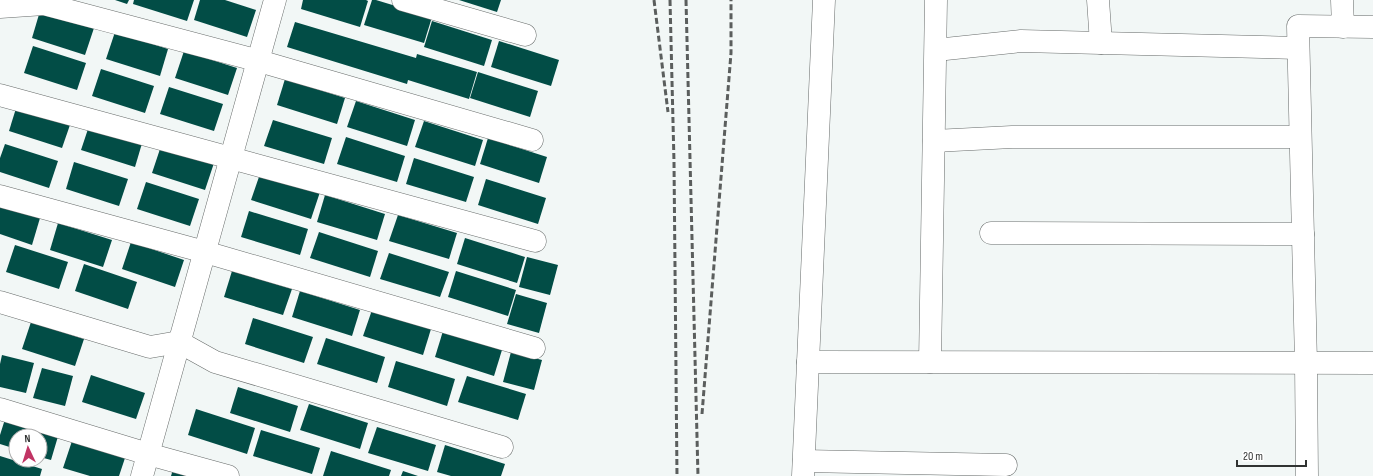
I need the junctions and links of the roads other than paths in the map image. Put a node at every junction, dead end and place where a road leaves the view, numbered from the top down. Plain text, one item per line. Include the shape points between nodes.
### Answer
1 (275, 0) edge
2 (403, 0) edge
3 (824, 0) edge
4 (936, 0) edge
5 (1098, 0) edge
6 (1342, 0) edge
7 (0, 7) edge
8 (1343, 27) junction
9 (1373, 27) edge
10 (525, 35) dead end
11 (1101, 43) junction
12 (1298, 48) junction
13 (936, 50) junction
14 (259, 60) junction
15 (0, 95) edge
16 (1300, 137) junction
17 (532, 140) dead end
18 (934, 141) junction
19 (231, 159) junction
20 (0, 196) edge
21 (991, 233) dead end
22 (1303, 234) junction
23 (535, 241) dead end
24 (205, 252) junction
25 (0, 302) edge
26 (179, 342) junction
27 (534, 348) dead end
28 (808, 362) junction
29 (930, 362) junction
30 (1306, 363) junction
31 (1373, 363) edge
32 (0, 409) edge
33 (502, 447) dead end
34 (148, 454) junction
35 (1006, 465) dead end
36 (804, 469) edge
37 (142, 476) edge
38 (228, 476) edge
39 (1308, 476) edge

1 - 14 street
2 - 10 street
3 - 28 street
4 - 13 street
5 - 11 street
6 - 8 street
7 - 14 street via 44,4
8 - 9 street
8 - 12 street via 1298,26
11 - 12 street
11 - 13 street via 1020,41
12 - 16 street
13 - 18 street
14 - 17 street
14 - 19 street
15 - 19 street
16 - 18 street via 1012,137
16 - 22 street
18 - 29 street
19 - 23 street
19 - 24 street
20 - 24 street
21 - 22 street
22 - 30 street
24 - 26 street
24 - 27 street
25 - 26 street via 150,347
26 - 33 street via 216,362
26 - 34 street
28 - 29 street
28 - 36 street
29 - 30 street
30 - 31 street
30 - 39 street
32 - 34 street
34 - 37 street
34 - 38 street
35 - 36 street

